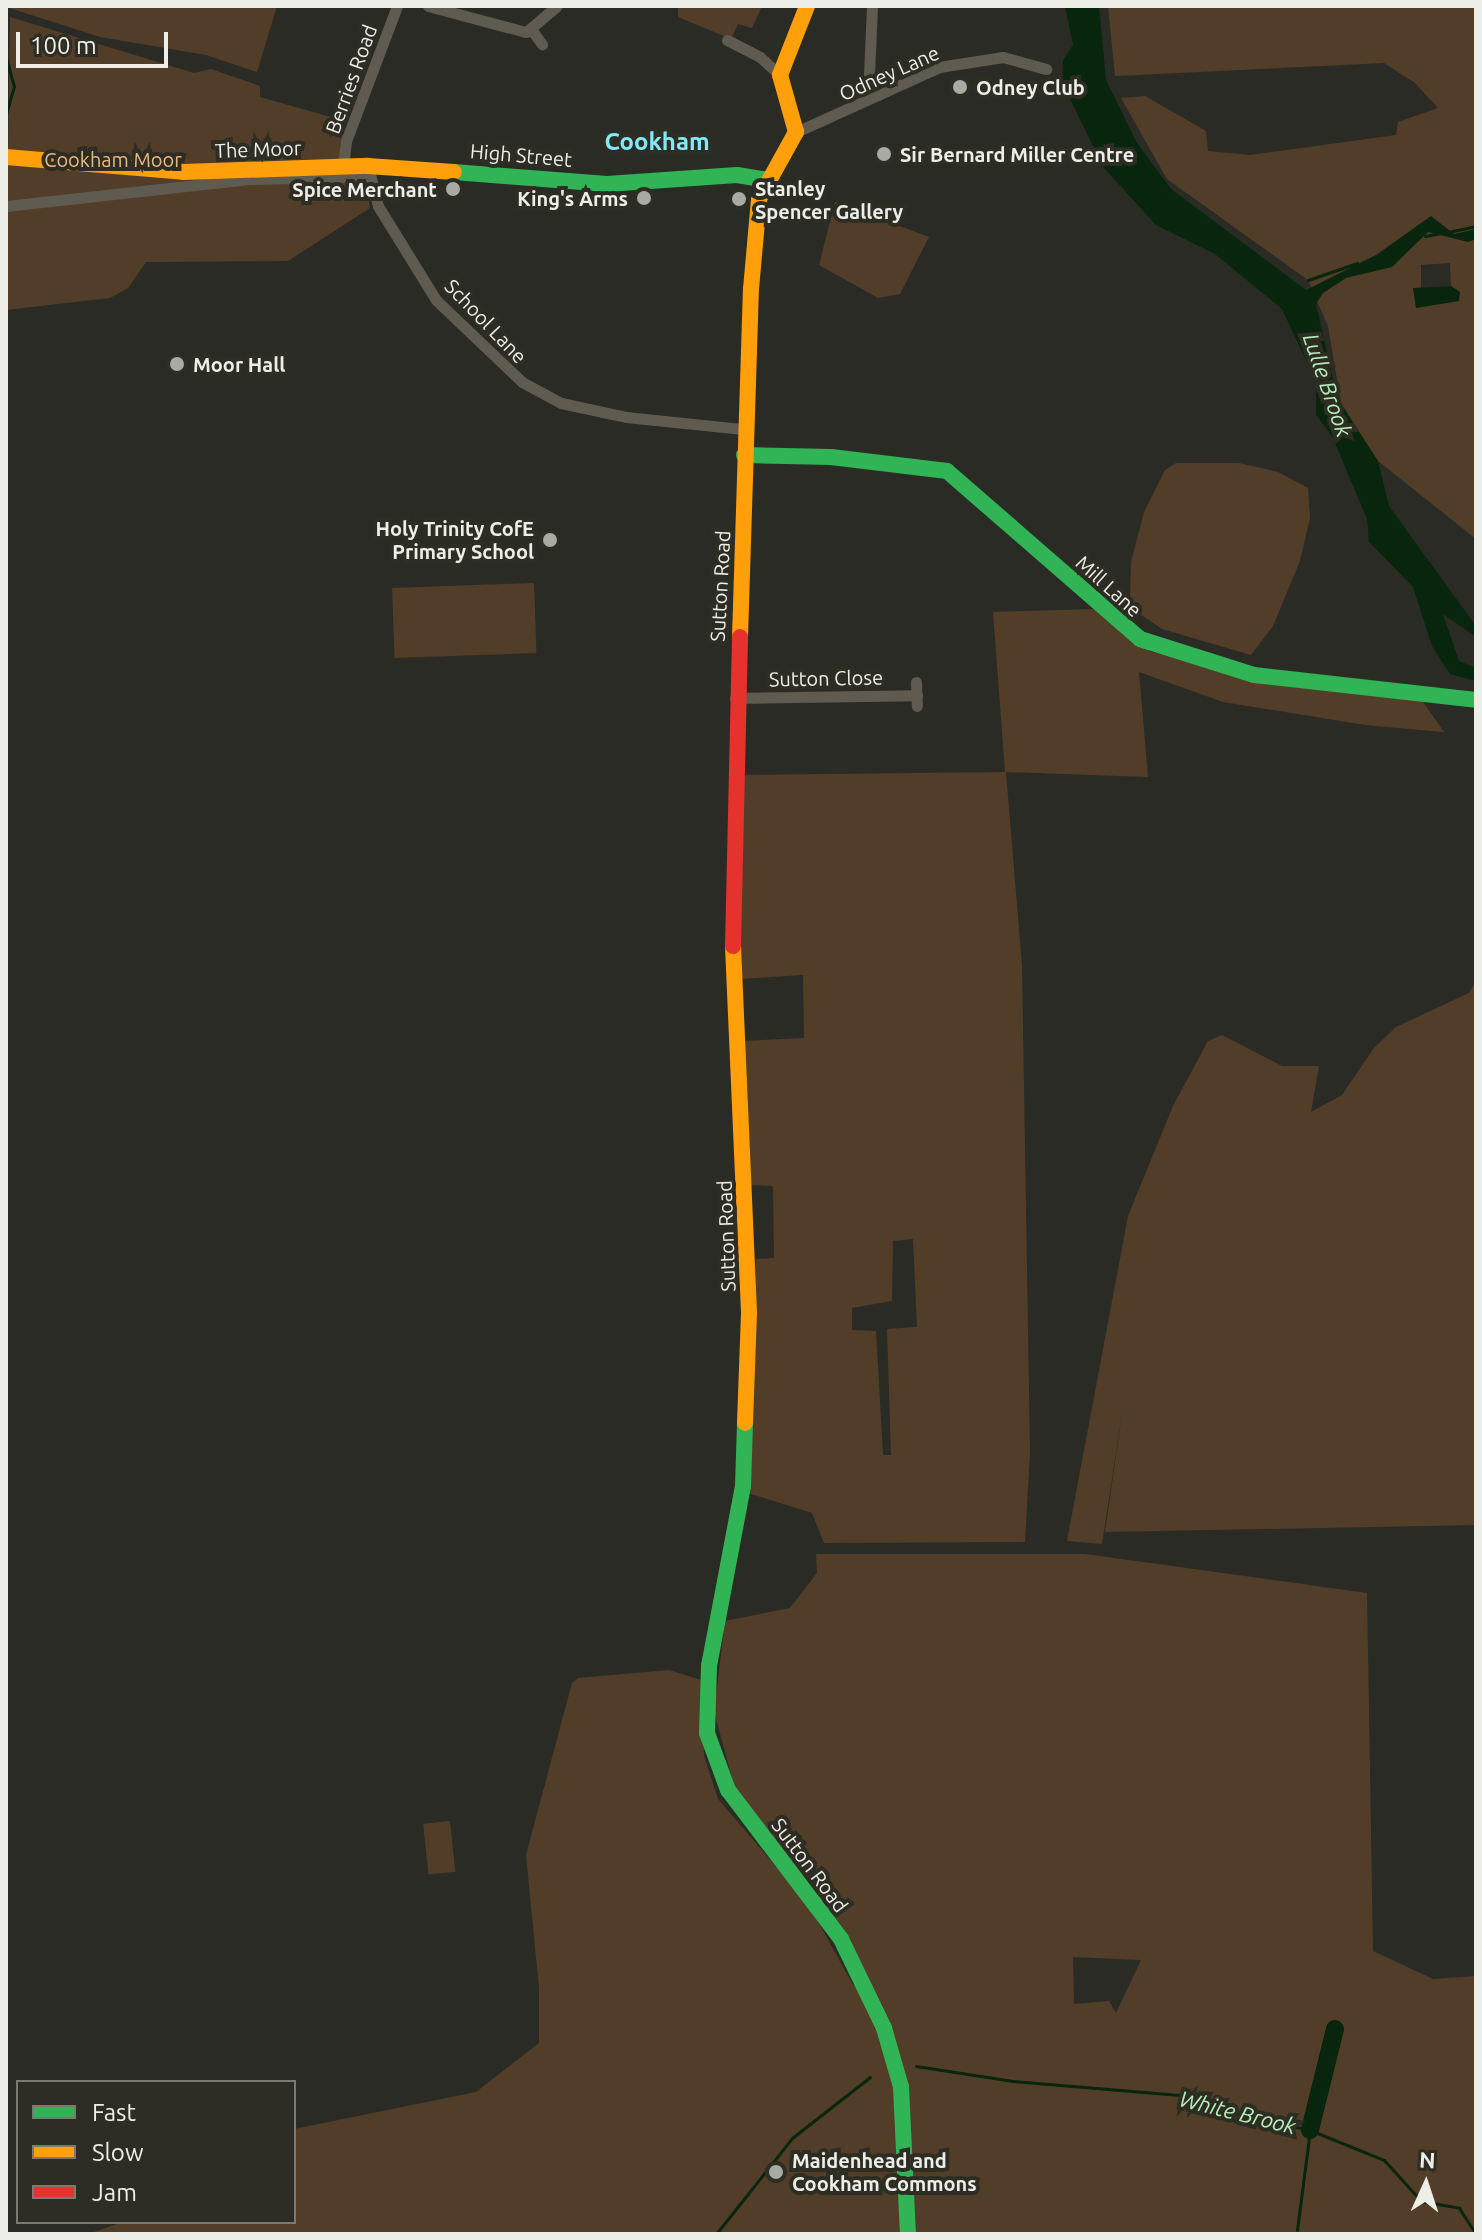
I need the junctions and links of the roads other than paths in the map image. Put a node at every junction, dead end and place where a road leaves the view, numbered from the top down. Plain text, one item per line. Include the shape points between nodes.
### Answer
1 (397, 6) edge
2 (428, 6) edge
3 (557, 6) edge
4 (807, 6) edge
5 (872, 6) edge
6 (531, 29) junction
7 (727, 40) dead end
8 (542, 44) dead end
9 (1046, 69) dead end
10 (780, 75) junction
11 (878, 95) junction
12 (796, 132) junction
13 (6, 157) edge
14 (343, 166) junction
15 (367, 171) junction
16 (767, 180) junction
17 (10, 205) edge
18 (743, 429) junction
19 (744, 455) junction
20 (916, 682) dead end
21 (735, 698) junction
22 (1476, 700) edge
23 (908, 2234) edge

1 - 14 street, Berries Road via 346,141
2 - 6 street via 505,30
3 - 6 street
4 - 10 main road
5 - 11 street via 869,76
6 - 8 street
7 - 10 street
9 - 11 street, Odney Lane via 1003,57 972,59 939,67
10 - 12 main road
11 - 12 street, Odney Lane
12 - 16 main road, Sutton Road
13 - 14 main road, The Moor via 183,172
14 - 15 main road, The Moor
15 - 16 main road, High Street via 607,184 737,175
15 - 17 street
15 - 18 street, School Lane via 378,206 436,300 522,382 561,403 587,409
16 - 18 main road, Sutton Road via 759,199
18 - 19 main road, Sutton Road
19 - 21 main road, Sutton Road
19 - 22 main road, Mill Lane via 831,457 947,471 1140,639 1254,675
20 - 21 street, Sutton Close via 917,700
21 - 23 main road, Sutton Road via 733,995 749,1313 743,1486 709,1666 707,1733 728,1790 841,1939 884,2028 901,2087

